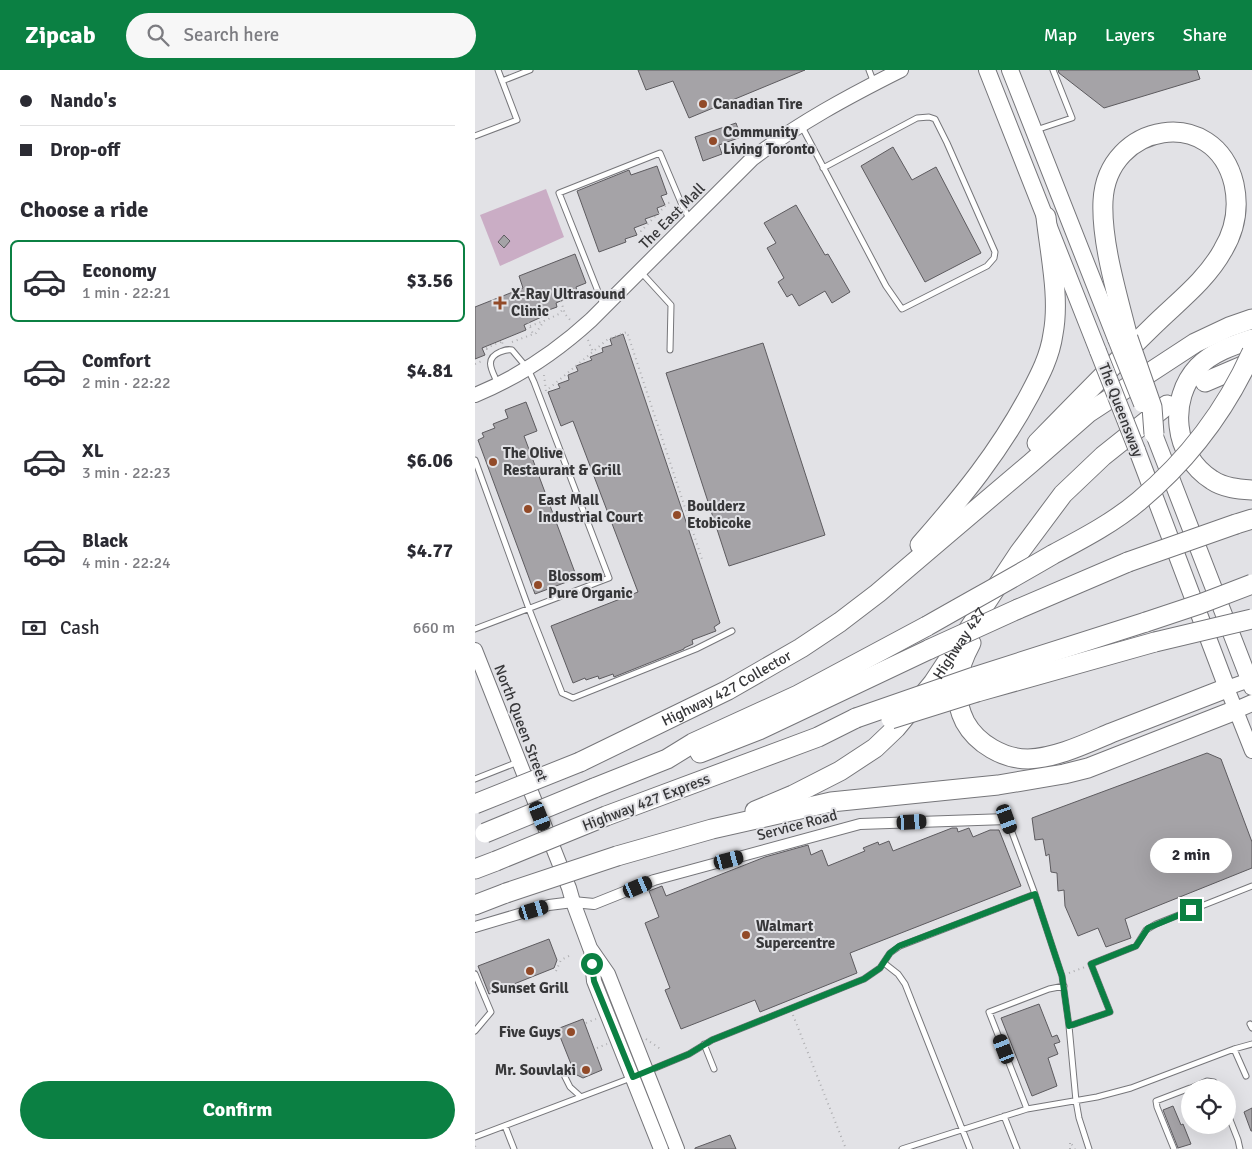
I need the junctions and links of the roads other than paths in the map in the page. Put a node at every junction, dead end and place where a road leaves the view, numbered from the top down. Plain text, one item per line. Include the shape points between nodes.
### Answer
1 (498, 70) edge
2 (530, 70) edge
3 (869, 70) edge
4 (901, 70) edge
5 (987, 70) edge
6 (1010, 70) edge
7 (1053, 70) edge
8 (502, 81) junction
9 (874, 83) junction
10 (801, 125) junction
11 (1033, 131) junction
12 (475, 136) edge
13 (823, 168) junction
14 (1045, 217) junction
15 (691, 220) junction
16 (640, 271) junction
17 (604, 307) junction
18 (1252, 319) edge
19 (1122, 338) junction
20 (1252, 339) edge
21 (670, 350) dead end
22 (1252, 352) edge
23 (1252, 362) edge
24 (528, 369) junction
25 (1205, 382) dead end
26 (499, 385) junction
27 (475, 395) edge
28 (1167, 405) dead end
29 (1154, 434) joint
30 (475, 460) edge
31 (1252, 490) edge
32 (1244, 522) edge
33 (952, 530) junction
34 (1019, 553) junction
35 (1252, 584) edge
36 (878, 593) junction
37 (529, 609) junction
38 (1252, 619) edge
39 (475, 628) edge
40 (732, 631) dead end
41 (475, 650) edge
42 (1251, 682) edge
43 (976, 684) junction
44 (1227, 688) junction
45 (1244, 706) edge
46 (1252, 751) edge
47 (667, 759) junction
48 (519, 762) junction
49 (475, 780) edge
50 (475, 804) edge
51 (1007, 819) joint
52 (712, 829) junction
53 (480, 835) edge
54 (475, 869) edge
55 (1252, 886) edge
56 (1035, 894) junction
57 (573, 902) junction
58 (475, 905) edge
59 (475, 927) edge
60 (590, 948) junction
61 (884, 963) junction
62 (475, 974) edge
63 (1064, 986) junction
64 (1069, 1026) junction
65 (475, 1030) edge
66 (704, 1044) junction
67 (1252, 1044) edge
68 (1234, 1048) junction
69 (714, 1069) dead end
70 (647, 1072) junction
71 (1246, 1076) dead end
72 (565, 1077) dead end
73 (633, 1077) junction
74 (1181, 1092) edge
75 (581, 1096) junction
76 (1076, 1101) junction
77 (1027, 1110) junction
78 (1004, 1116) junction
79 (505, 1126) junction
80 (962, 1129) junction
81 (1236, 1134) edge
82 (475, 1137) edge
83 (1238, 1140) junction
84 (514, 1149) edge
85 (661, 1149) edge
86 (677, 1149) edge
87 (902, 1149) edge
88 (970, 1149) edge
89 (1017, 1149) edge
90 (1089, 1149) edge
91 (1173, 1149) edge
92 (1240, 1149) edge
93 (1245, 1149) edge

1 - 8 lane
2 - 8 lane
3 - 9 lane
4 - 9 main road, The East Mall
5 - 14 main road, The Queensway
6 - 11 main road, The Queensway
7 - 11 lane via 1071,118
8 - 12 lane via 517,120
9 - 10 main road, The East Mall
10 - 13 lane
10 - 15 main road, The East Mall via 752,159
11 - 19 main road, The Queensway
13 - 13 lane via 917,118 935,119 995,258 987,266 902,309 886,286
14 - 36 highway via 1055,321 1042,370 984,470
14 - 44 main road, The Queensway, bridge
15 - 16 main road, The East Mall
15 - 17 lane via 660,153 559,193
16 - 17 main road, The East Mall
16 - 21 lane via 671,305
17 - 24 main road, The East Mall via 584,336
18 - 33 highway via 1195,343 1087,413
19 - 29 highway, bridge via 1152,407
19 - 33 highway via 1104,224 1103,200 1109,174 1125,150 1140,139 1174,132 1198,138 1223,157 1232,176 1236,213 1223,250 1193,288
20 - 31 highway via 1218,352 1200,366 1185,388 1178,412 1183,444 1198,469 1219,484
22 - 47 highway, bridge via 1229,398 1190,452 1121,515 927,626 798,695 693,743
23 - 25 highway
24 - 26 main road, The East Mall
24 - 26 lane via 512,350 494,354 490,364
24 - 37 lane via 609,578
26 - 27 main road, The East Mall
28 - 34 highway, Highway 427 via 1063,494
29 - 42 main road, The Queensway
30 - 37 lane
32 - 47 highway, bridge via 1128,562 1018,609 759,730 697,754
33 - 36 highway, Highway 427 Collector
34 - 44 highway via 961,661 958,675 961,712 975,735 992,749 1030,759 1052,755
34 - 52 highway, Highway 427 via 933,683 875,748 841,771 793,795
35 - 43 highway, bridge
36 - 50 highway, Highway 427 Collector, bridge via 825,632 728,690 580,762
37 - 39 lane
37 - 40 lane via 562,693 573,698 697,649
38 - 43 highway, bridge
41 - 48 main road, North Queen Street
42 - 44 main road
43 - 54 highway, Highway 427 Express, bridge via 818,737
44 - 45 main road, The Queensway
45 - 46 main road, The Queensway
45 - 52 highway via 1088,768 1064,774 989,786 831,802
47 - 53 highway, Highway 427 Express, bridge
48 - 49 lane
48 - 57 main road, North Queen Street
51 - 56 lane
51 - 57 street, Service Road via 860,824 654,880 594,904
52 - 58 highway, bridge via 617,856
55 - 64 lane via 1156,924 1146,930 1136,946 1091,964 1110,1012
56 - 61 lane via 899,946
56 - 63 lane
57 - 59 street, Service Road via 549,905
57 - 60 main road, North Queen Street
60 - 70 main road, North Queen Street via 608,974
60 - 73 main road, North Queen Street via 594,981
61 - 66 lane via 864,979
61 - 80 lane via 905,984
62 - 65 lane via 491,1012
63 - 64 lane
63 - 77 lane via 989,1012
64 - 76 lane
66 - 69 lane
66 - 70 lane
67 - 68 lane
68 - 71 lane
68 - 76 lane via 1131,1088
70 - 73 lane
70 - 86 main road, North Queen Street
72 - 75 lane via 570,1087
73 - 75 lane
73 - 85 main road, North Queen Street
74 - 91 lane via 1156,1101
75 - 79 lane
76 - 77 lane
76 - 90 lane
77 - 78 lane
78 - 80 lane
78 - 89 lane
79 - 82 lane
79 - 84 lane
80 - 87 lane
80 - 88 lane
81 - 83 lane
83 - 92 lane
83 - 93 lane

